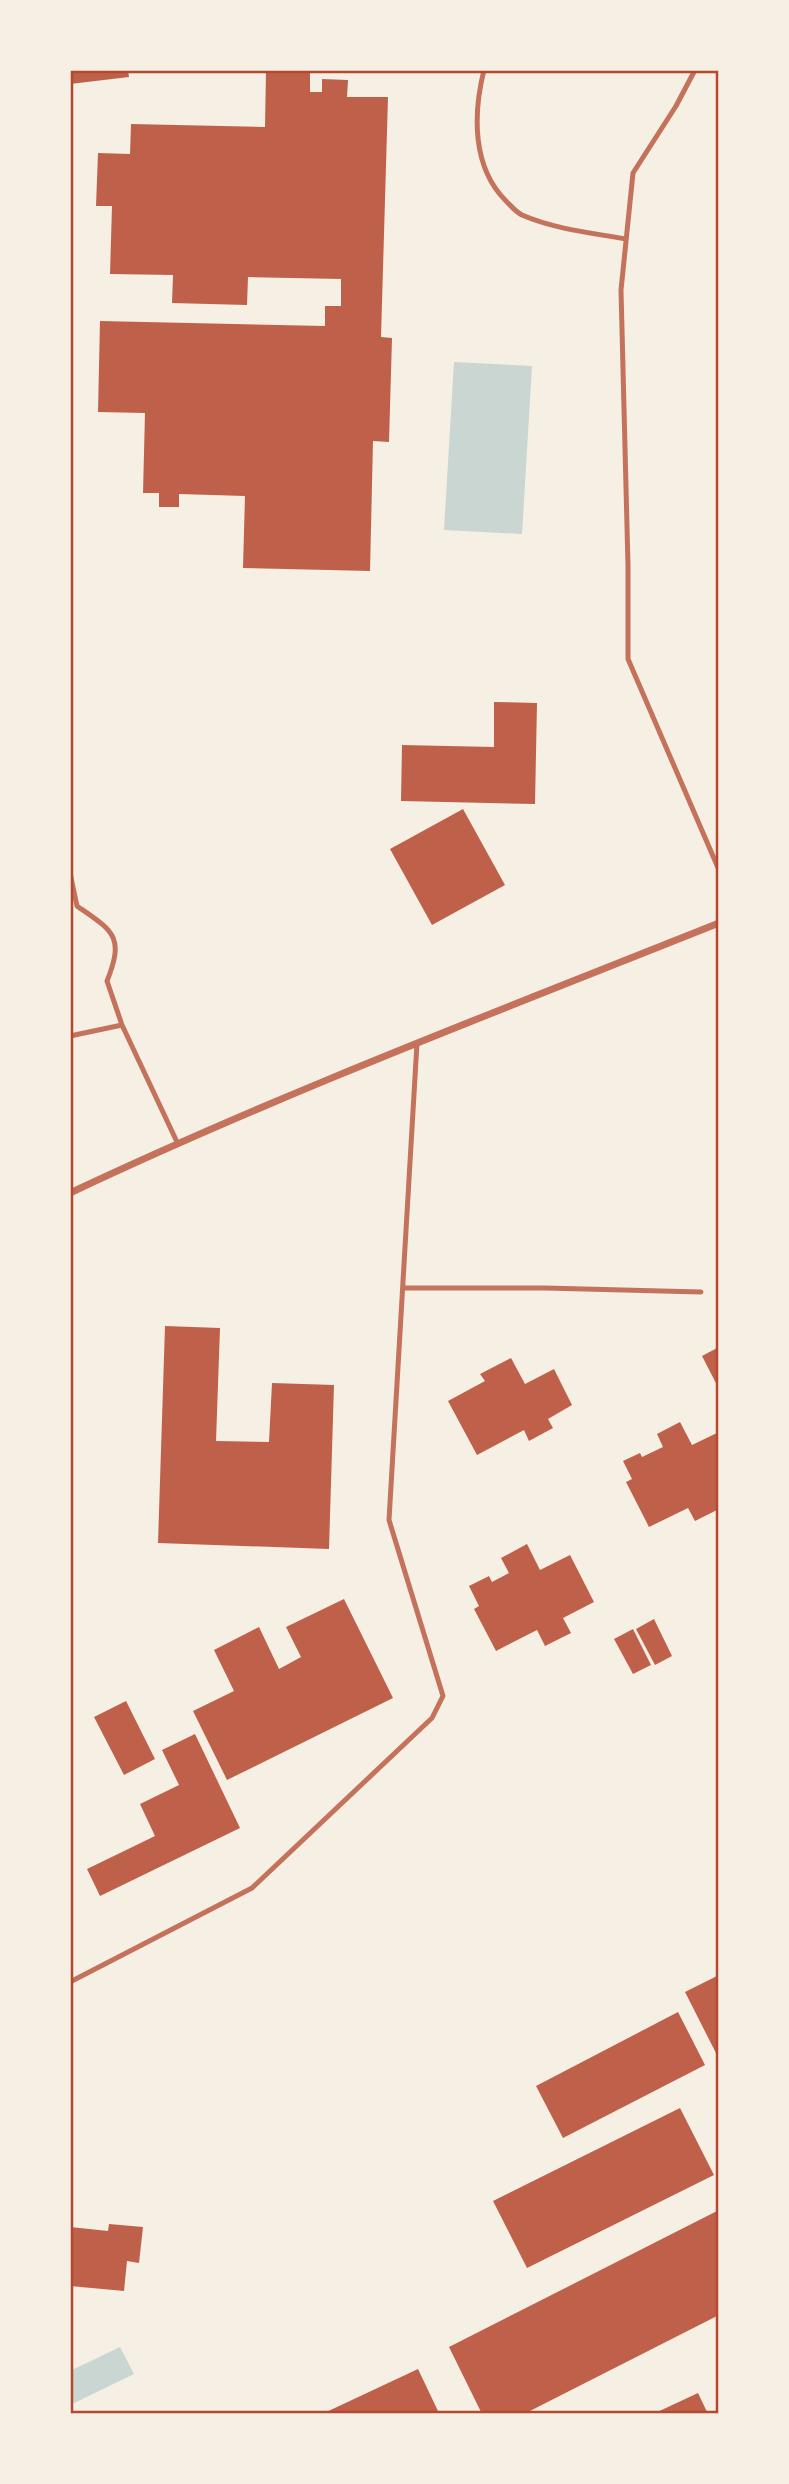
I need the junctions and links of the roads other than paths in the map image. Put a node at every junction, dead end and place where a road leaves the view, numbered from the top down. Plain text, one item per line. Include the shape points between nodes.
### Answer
1 (484, 70) edge
2 (695, 70) edge
3 (626, 239) junction
4 (719, 870) edge
5 (70, 873) edge
6 (719, 923) edge
7 (122, 1025) junction
8 (70, 1036) edge
9 (416, 1043) junction
10 (177, 1142) junction
11 (70, 1193) edge
12 (404, 1288) junction
13 (701, 1292) dead end
14 (70, 1982) edge

1 - 3 lane via 478,145 495,190 519,214
2 - 3 lane via 633,173
3 - 4 lane via 621,290 628,659
5 - 7 lane via 77,906 108,928 115,942 116,958 107,981
6 - 9 street
7 - 8 lane
7 - 10 lane
9 - 10 street
9 - 12 lane
10 - 11 street
12 - 13 lane
12 - 14 lane via 389,1520 443,1696 432,1718 252,1888

